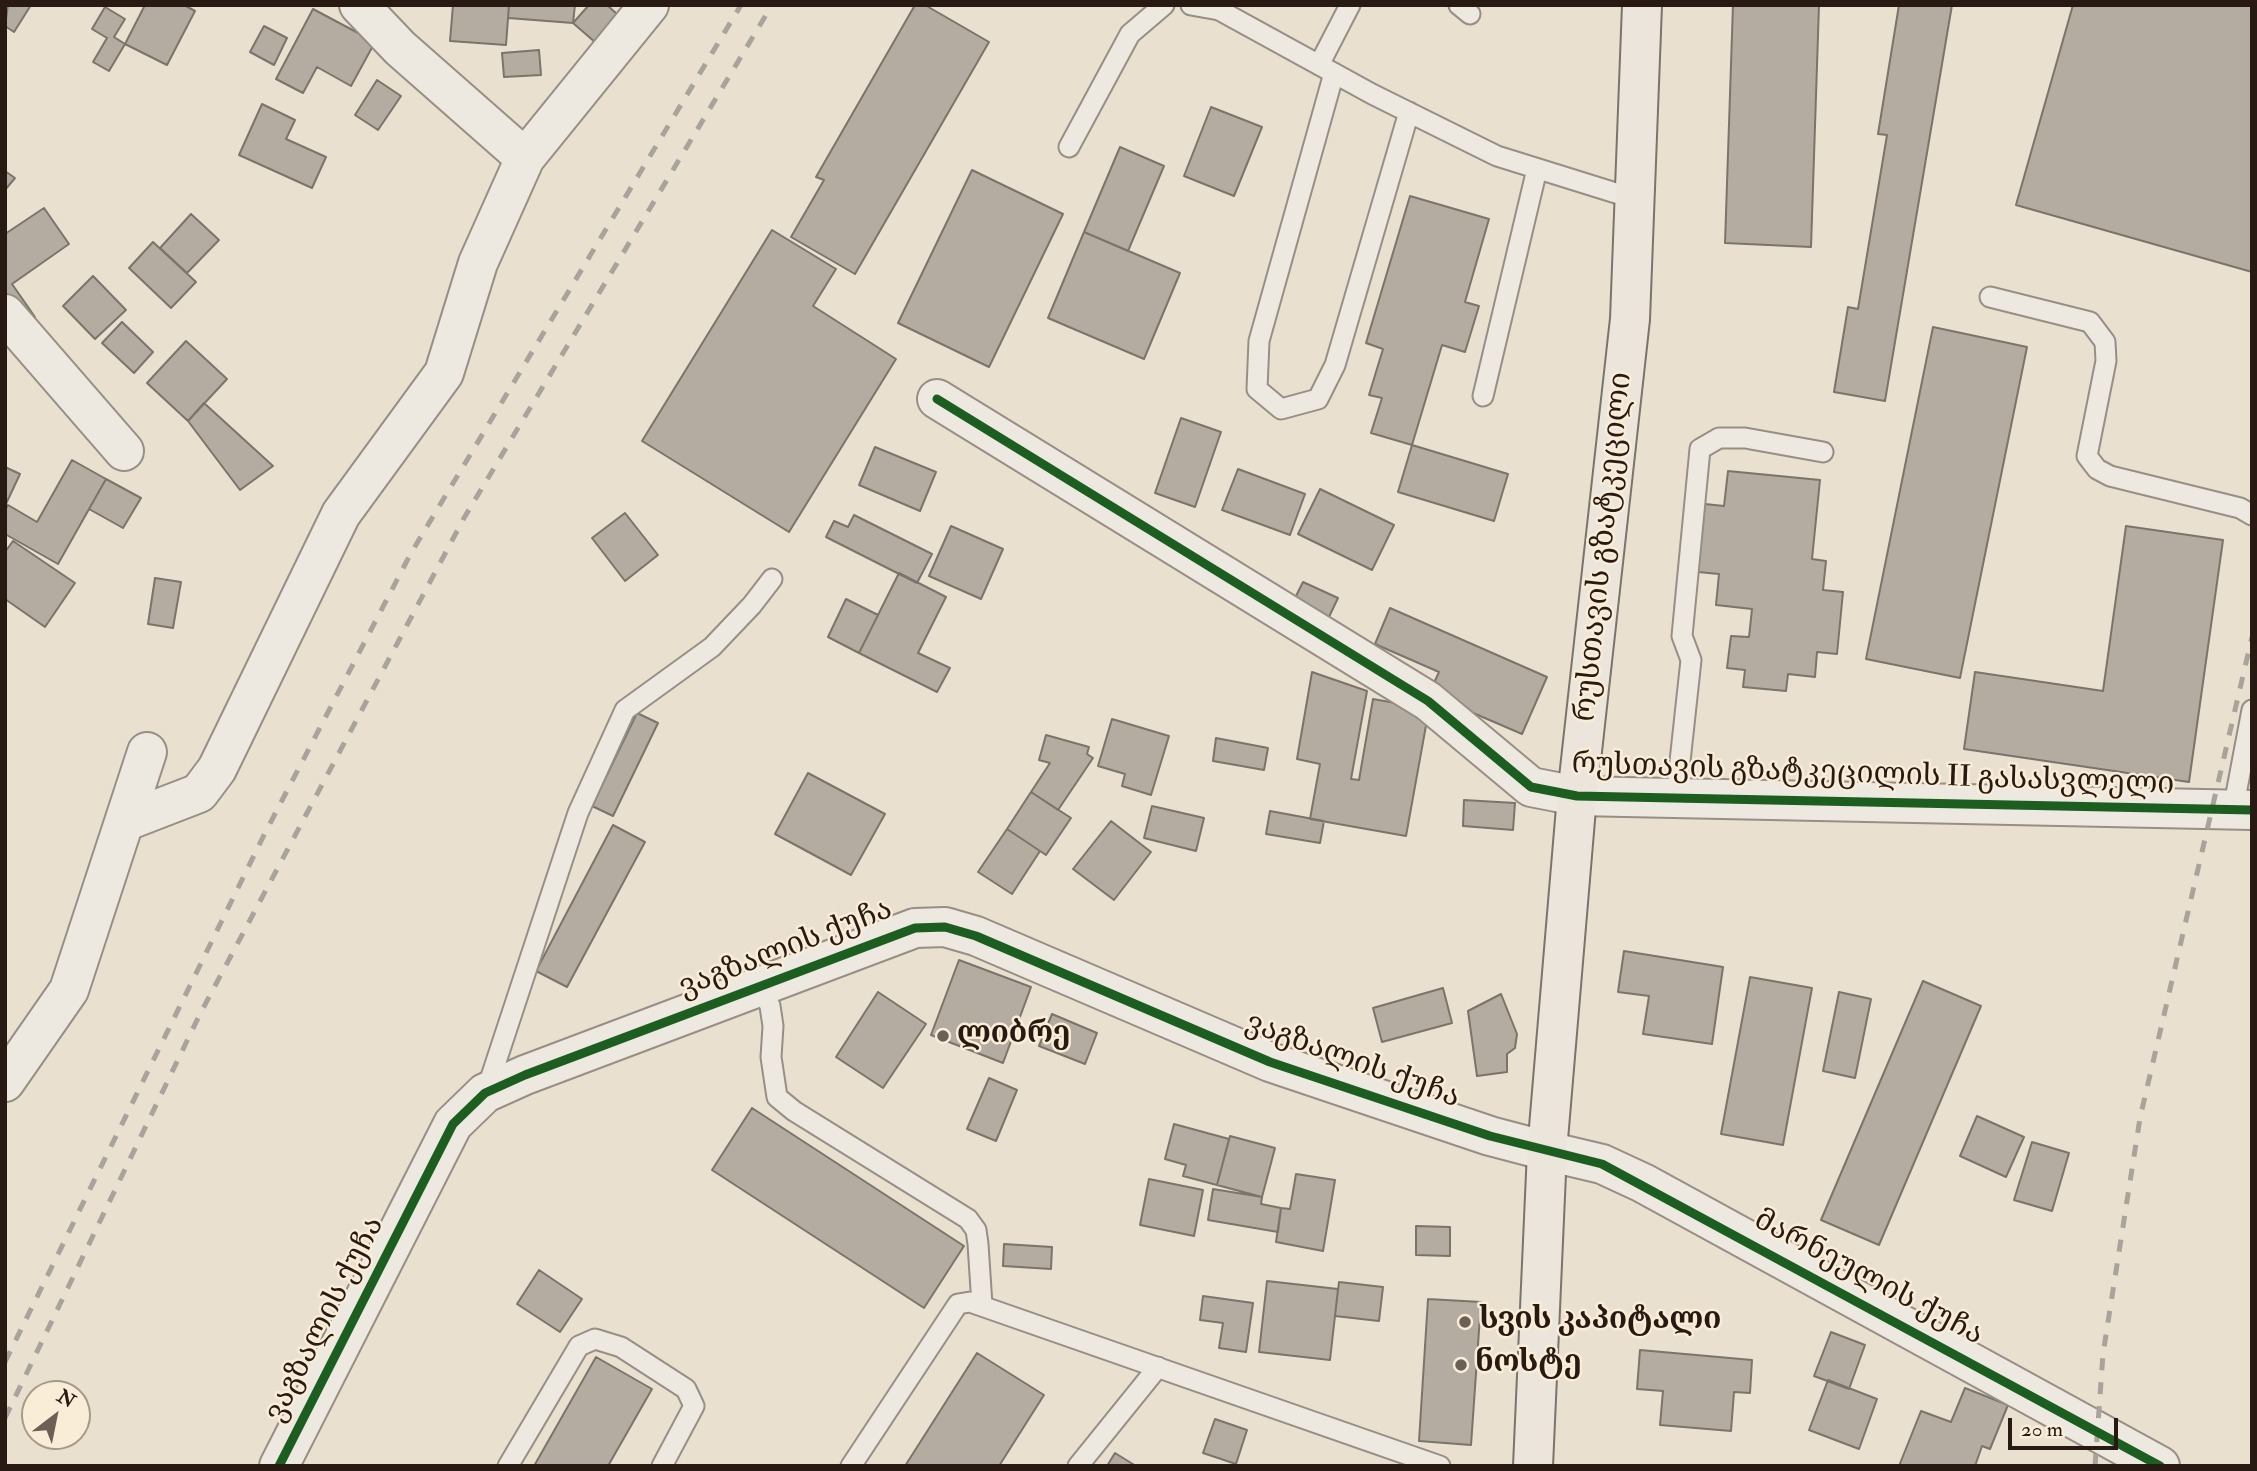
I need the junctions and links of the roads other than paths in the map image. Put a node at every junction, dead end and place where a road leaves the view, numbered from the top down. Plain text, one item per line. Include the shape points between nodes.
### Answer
1 (359, 5) edge
2 (649, 5) edge
3 (1164, 5) edge
4 (1191, 5) edge
5 (1350, 5) edge
6 (1643, 5) edge
7 (1220, 8) edge
8 (1326, 69) junction
9 (1409, 112) junction
10 (1069, 147) dead end
11 (524, 158) junction
12 (1537, 169) junction
13 (1635, 199) junction
14 (1990, 297) dead end
15 (5, 314) edge
16 (1483, 396) dead end
17 (937, 399) dead end
18 (124, 451) dead end
19 (1823, 452) dead end
20 (2252, 514) edge
21 (772, 579) dead end
22 (2252, 710) edge
23 (147, 752) dead end
24 (1577, 796) junction
25 (1676, 798) junction
26 (2243, 810) edge
27 (124, 822) junction
28 (761, 986) junction
29 (5, 1082) edge
30 (485, 1093) junction
31 (1547, 1151) junction
32 (982, 1305) junction
33 (1158, 1367) junction
34 (279, 1466) edge
35 (508, 1466) edge
36 (662, 1466) edge
37 (851, 1466) edge
38 (1078, 1466) edge
39 (1440, 1466) edge
40 (1533, 1466) edge
41 (2160, 1466) edge

1 - 11 street via 400,48
2 - 11 street
3 - 10 lane via 1130,34
4 - 7 lane
5 - 8 lane
6 - 13 highway, რუსთავის გზატკეცილი
7 - 8 lane
8 - 9 lane
8 - 9 lane via 1259,341 1256,389 1281,410 1318,400 1335,365
9 - 12 lane via 1497,156
11 - 27 street via 478,263 444,373 341,514 217,769 199,793
12 - 13 lane
12 - 16 lane
13 - 24 highway, რუსთავის გზატკეცილი via 1630,319
14 - 20 lane via 2090,322 2105,341 2106,361 2087,456 2097,469
15 - 18 street
17 - 24 street, რუსთავის გზატკეცილის II გასასვლელი via 1428,701 1531,787
19 - 25 lane via 1745,438 1719,438 1700,449 1682,636 1691,660
21 - 30 lane via 712,647 625,710 578,813
22 - 26 lane
23 - 27 street
24 - 25 street, რუსთავის გზატკეცილის II გასასვლელი
24 - 31 highway, რუსთავის გზატკეცილი
25 - 26 street, რუსთავის გზატკეცილის II გასასვლელი
27 - 29 street via 69,990
28 - 30 street, ვაგზალის ქუჩა
28 - 31 street, ვაგზალის ქუჩა via 915,928 945,927 976,936 1270,1062
28 - 32 lane via 773,1026 771,1057 777,1097 968,1219 978,1244
30 - 34 street, ვაგზალის ქუჩა via 453,1124
31 - 40 highway, რუსთავის გზატკეცილი
31 - 41 street, მარნეულის ქუჩა via 1602,1164 1643,1183
32 - 33 lane
32 - 37 lane via 958,1304
33 - 38 lane
33 - 39 lane
35 - 36 lane via 579,1346 595,1339 621,1348 686,1389 694,1406

